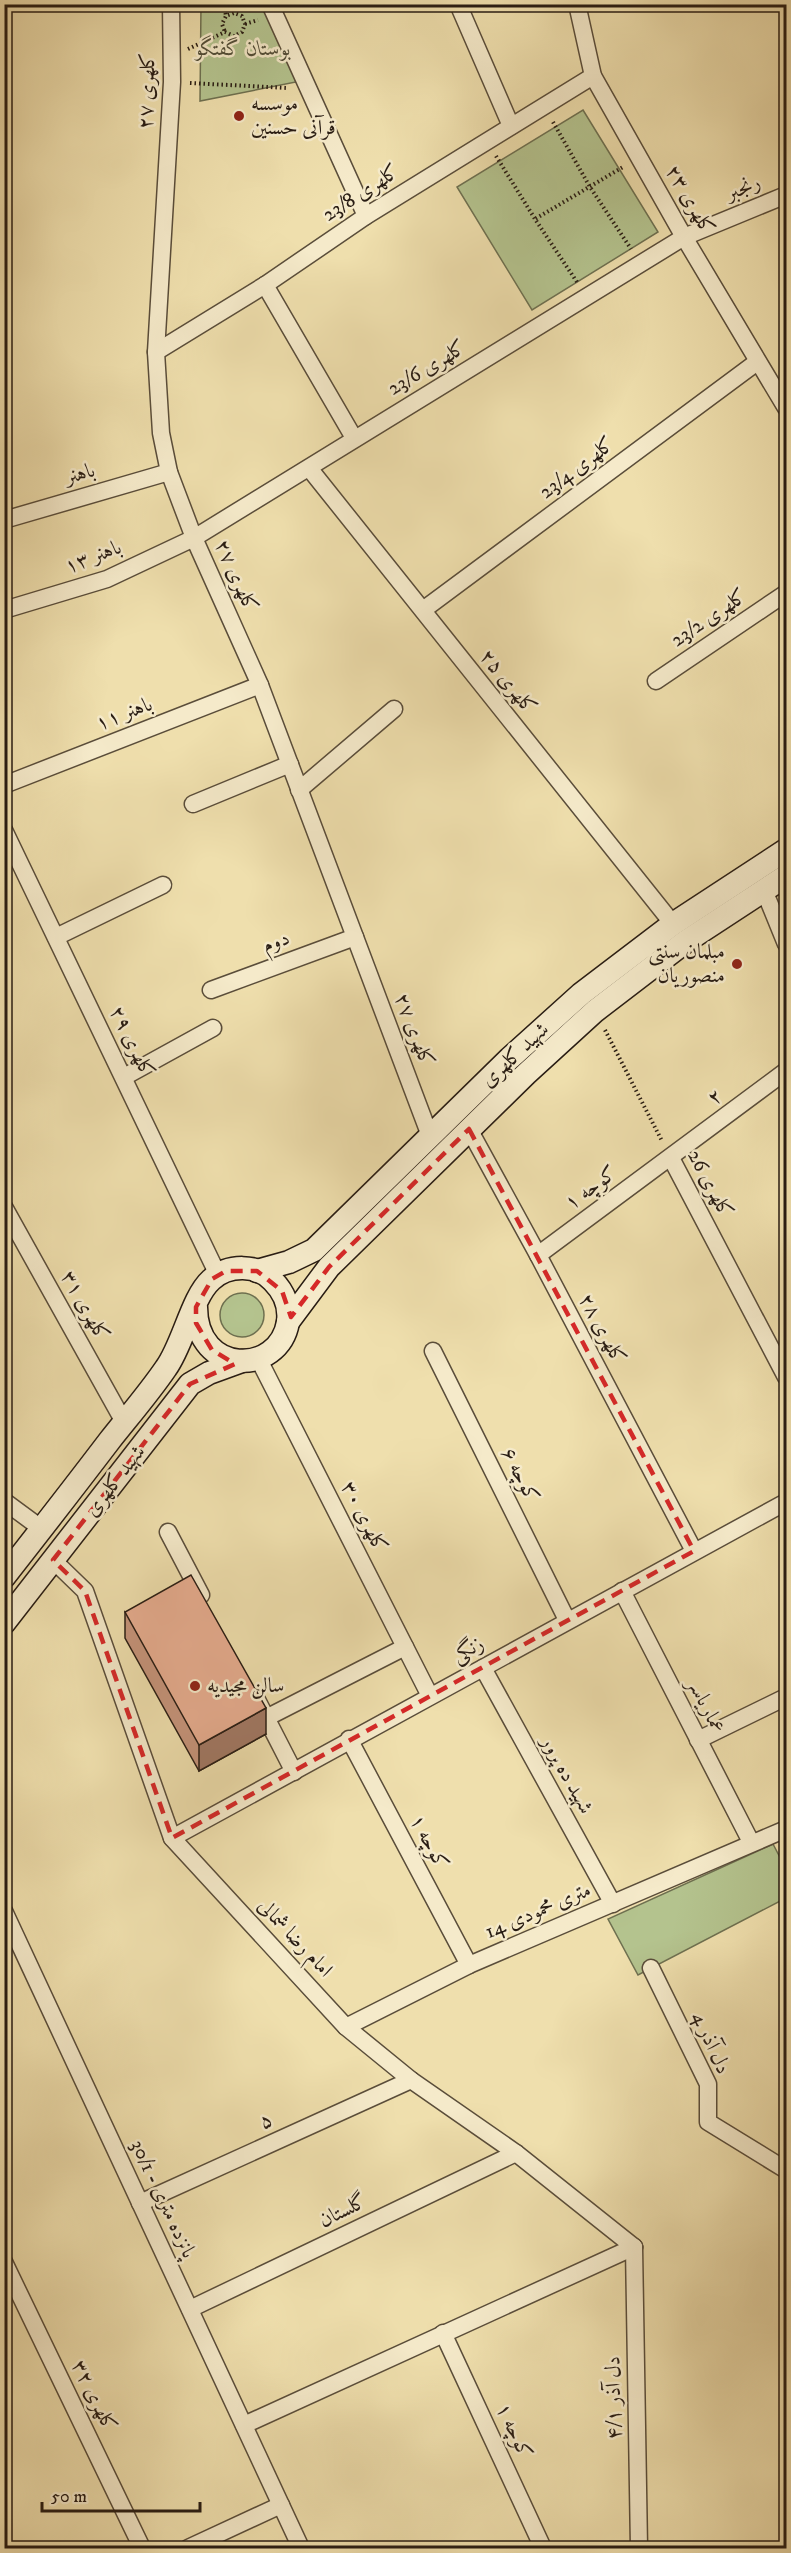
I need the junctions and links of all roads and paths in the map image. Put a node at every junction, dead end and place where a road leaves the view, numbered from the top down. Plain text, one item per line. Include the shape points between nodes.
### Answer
1 (171, 4) edge
2 (224, 4) edge
3 (270, 4) edge
4 (458, 4) edge
5 (577, 4) edge
6 (226, 16) junction
7 (225, 32) junction
8 (171, 56) junction
9 (593, 75) junction
10 (172, 82) junction
11 (310, 89) junction
12 (544, 106) junction
13 (511, 126) junction
14 (486, 141) junction
15 (640, 158) junction
16 (590, 187) junction
17 (786, 195) edge
18 (366, 216) junction
19 (535, 219) junction
20 (684, 237) junction
21 (641, 264) junction
22 (265, 285) junction
23 (587, 297) junction
24 (156, 352) junction
25 (758, 362) junction
26 (786, 408) edge
27 (354, 438) junction
28 (309, 468) junction
29 (169, 472) junction
30 (4, 520) edge
31 (194, 538) junction
32 (786, 593) edge
33 (4, 610) edge
34 (423, 610) junction
35 (656, 681) dead end
36 (260, 685) junction
37 (394, 709) dead end
38 (290, 764) junction
39 (4, 785) edge
40 (300, 790) junction
41 (193, 804) dead end
42 (4, 830) edge
43 (786, 849) edge
44 (786, 876) edge
45 (163, 885) dead end
46 (764, 890) junction
47 (673, 924) junction
48 (56, 937) junction
49 (355, 937) junction
50 (786, 944) edge
51 (212, 990) dead end
52 (595, 1011) junction
53 (213, 1028) dead end
54 (786, 1071) edge
55 (124, 1077) junction
56 (469, 1130) junction
57 (430, 1136) junction
58 (670, 1158) junction
59 (5, 1211) edge
60 (538, 1255) junction
61 (257, 1270) junction
62 (218, 1275) junction
63 (196, 1307) junction
64 (288, 1322) junction
65 (433, 1351) dead end
66 (250, 1360) junction
67 (786, 1377) edge
68 (124, 1422) junction
69 (4, 1501) edge
70 (786, 1502) edge
71 (42, 1529) junction
72 (168, 1533) dead end
73 (694, 1551) junction
74 (53, 1560) junction
75 (4, 1577) edge
76 (622, 1591) junction
77 (206, 1605) edge
78 (567, 1620) junction
79 (4, 1623) edge
80 (405, 1647) junction
81 (483, 1668) junction
82 (250, 1687) edge
83 (430, 1696) junction
84 (786, 1697) edge
85 (266, 1718) junction
86 (349, 1740) junction
87 (698, 1740) junction
88 (294, 1772) junction
89 (786, 1828) edge
90 (172, 1838) junction
91 (751, 1842) junction
92 (613, 1904) junction
93 (4, 1911) edge
94 (469, 1965) junction
95 (651, 1968) dead end
96 (346, 2027) junction
97 (411, 2080) junction
98 (516, 2153) junction
99 (786, 2170) edge
100 (140, 2203) junction
101 (634, 2247) junction
102 (4, 2262) edge
103 (190, 2309) junction
104 (443, 2333) junction
105 (244, 2426) junction
106 (281, 2505) junction
107 (142, 2548) edge
108 (188, 2548) edge
109 (301, 2548) edge
110 (543, 2548) edge
111 (639, 2548) edge

1 - 8 street, کلهری ۲۷
2 - 6 path
3 - 11 street
4 - 13 street
5 - 9 street, کلهری ۲۳
6 - 7 path via 222,24
6 - 7 path via 242,16 245,24 242,32 234,36
7 - 8 path
8 - 10 street, کلهری ۲۷
9 - 12 street, کلهری 23/8
9 - 15 street, کلهری ۲۳
10 - 11 path
10 - 24 street, کلهری ۲۷
11 - 18 street
12 - 13 street, کلهری 23/8
12 - 16 path
13 - 14 street, کلهری 23/8
14 - 18 street, کلهری 23/8
14 - 19 path
15 - 16 path
15 - 20 street, کلهری ۲۳
16 - 19 path
16 - 21 path
17 - 20 street, رنجبر
18 - 22 street, کلهری 23/8
19 - 23 path
20 - 21 street, کلهری 23/6
20 - 25 street, کلهری ۲۳
21 - 23 street, کلهری 23/6
22 - 24 street, کلهری 23/8
22 - 27 street
23 - 27 street, کلهری 23/6
24 - 29 street, کلهری ۲۷ via 161,433
25 - 26 street, کلهری ۲۳
25 - 34 street, کلهری 23/4
27 - 28 street, کلهری 23/6
28 - 31 street, کلهری 23/6
28 - 34 street, کلهری ۲۵
29 - 30 street, باهنر
29 - 31 street, کلهری ۲۷
31 - 33 street, باهنر ۱۳ via 107,579
31 - 36 street, کلهری ۲۷
32 - 35 street, کلهری 23/2
34 - 47 street, کلهری ۲۵
36 - 38 street, کلهری ۲۷
36 - 39 street, باهنر ۱۱
37 - 40 street
38 - 40 street, کلهری ۲۷
38 - 41 street
40 - 49 street, کلهری ۲۷
42 - 48 street, کلهری ۲۹
43 - 47 main road, شهید کلهری
44 - 46 main road, شهید کلهری
45 - 48 street
46 - 50 street
46 - 52 main road, شهید کلهری via 685,942
47 - 57 main road, شهید کلهری via 581,994
48 - 55 street, کلهری ۲۹
49 - 51 street, دوم
49 - 57 street, کلهری ۲۷
52 - 56 main road, شهید کلهری
52 - 58 path, کلهری 26
53 - 55 street
54 - 58 street, ۲
55 - 62 street, کلهری ۲۹
56 - 60 street, کلهری ۲۸
56 - 64 main road, شهید کلهری via 329,1267
57 - 61 main road, شهید کلهری via 314,1250 289,1262
58 - 60 street, ۱ کوچه
58 - 67 street, کلهری 26
59 - 68 street, کلهری ۳۱
60 - 73 street, کلهری ۲۸
61 - 62 main road via 241,1268
61 - 64 main road via 282,1291
62 - 63 main road via 201,1291
63 - 66 main road via 196,1323 212,1350 226,1358
63 - 68 main road, شهید کلهری via 168,1366
64 - 66 main road via 272,1350
65 - 78 street, ۶ کوچه
66 - 74 main road, شهید کلهری via 209,1373 190,1384
66 - 80 street, کلهری ۳۰
68 - 71 main road, شهید کلهری
69 - 71 street
70 - 73 street, زنگی
71 - 75 main road, شهید کلهری
72 - 77 street
73 - 76 street, زنگی
74 - 79 main road, شهید کلهری
74 - 90 street, امام رضا شمالی via 85,1591
76 - 78 street, زنگی
76 - 87 street, عماریاسر
78 - 81 street, زنگی
80 - 83 street, کلهری ۳۰
80 - 85 street
81 - 83 street, زنگی
81 - 92 street, شهید ده پرور
82 - 85 street
83 - 86 street, زنگی
84 - 87 street
85 - 88 street
86 - 88 street, زنگی
86 - 94 street, ۱ کوچه
87 - 91 street, عماریاسر
88 - 90 street, زنگی
89 - 91 street, 14 متری محمودی
90 - 96 street, امام رضا شمالی
91 - 92 street, 14 متری محمودی
92 - 94 street, 14 متری محمودی
93 - 100 street, 30/1 - پانزده متری
94 - 96 street, 14 متری محمودی
95 - 99 street, دل آذر 4 via 708,2084 708,2122
96 - 97 street, امام رضا شمالی
97 - 98 street, امام رضا شمالی
97 - 100 street, ۵
98 - 101 street, امام رضا شمالی
98 - 103 street, گلستان
100 - 103 street, 30/1 - پانزده متری
101 - 104 street
101 - 111 street, دل آذر ۴/۱
102 - 107 street, کلهری ۳۲
103 - 105 street, 30/1 - پانزده متری
104 - 105 street
104 - 110 street, کوچه ۱
105 - 106 street, 30/1 - پانزده متری
106 - 108 street
106 - 109 street, 30/1 - پانزده متری

